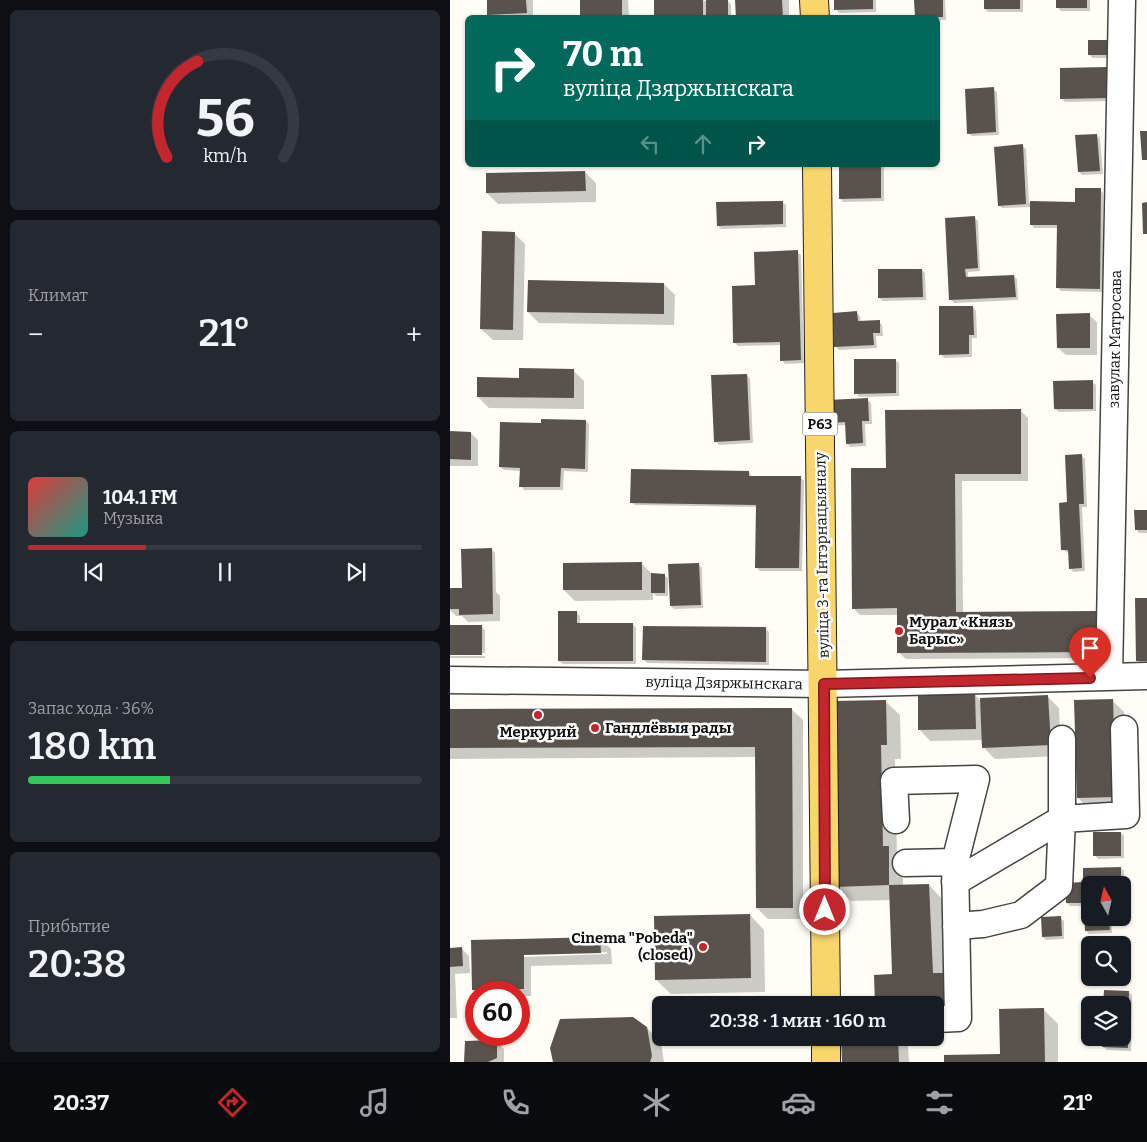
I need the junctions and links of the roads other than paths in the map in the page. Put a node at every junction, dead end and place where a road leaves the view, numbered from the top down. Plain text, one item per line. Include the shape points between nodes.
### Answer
1 (814, 0) edge
2 (1122, 0) edge
3 (815, 15) edge
4 (817, 167) edge
5 (1147, 676) edge
6 (1109, 677) junction
7 (450, 680) edge
8 (824, 684) junction
9 (1124, 728) dead end
10 (1062, 739) dead end
11 (1062, 819) junction
12 (896, 820) dead end
13 (906, 863) dead end
14 (955, 872) junction
15 (956, 926) junction
16 (826, 996) edge
17 (944, 1019) edge
18 (826, 1046) edge
19 (826, 1062) edge

1 - 3 main road
2 - 6 street, завулак Матросава
4 - 8 main road, вуліца 3-га Інтэрнацыяналу / Р63
5 - 6 street, вуліца Дзяржынскага
6 - 8 street, вуліца Дзяржынскага
7 - 8 street, вуліца Дзяржынскага
8 - 16 main road, вуліца 3-га Інтэрнацыяналу / Р63
9 - 11 street via 1126,815
10 - 11 street
11 - 14 street
11 - 15 street via 1059,886 1021,915 983,924
12 - 14 street via 894,781 976,779
13 - 14 street
14 - 15 street
15 - 17 street via 958,1018
18 - 19 main road

